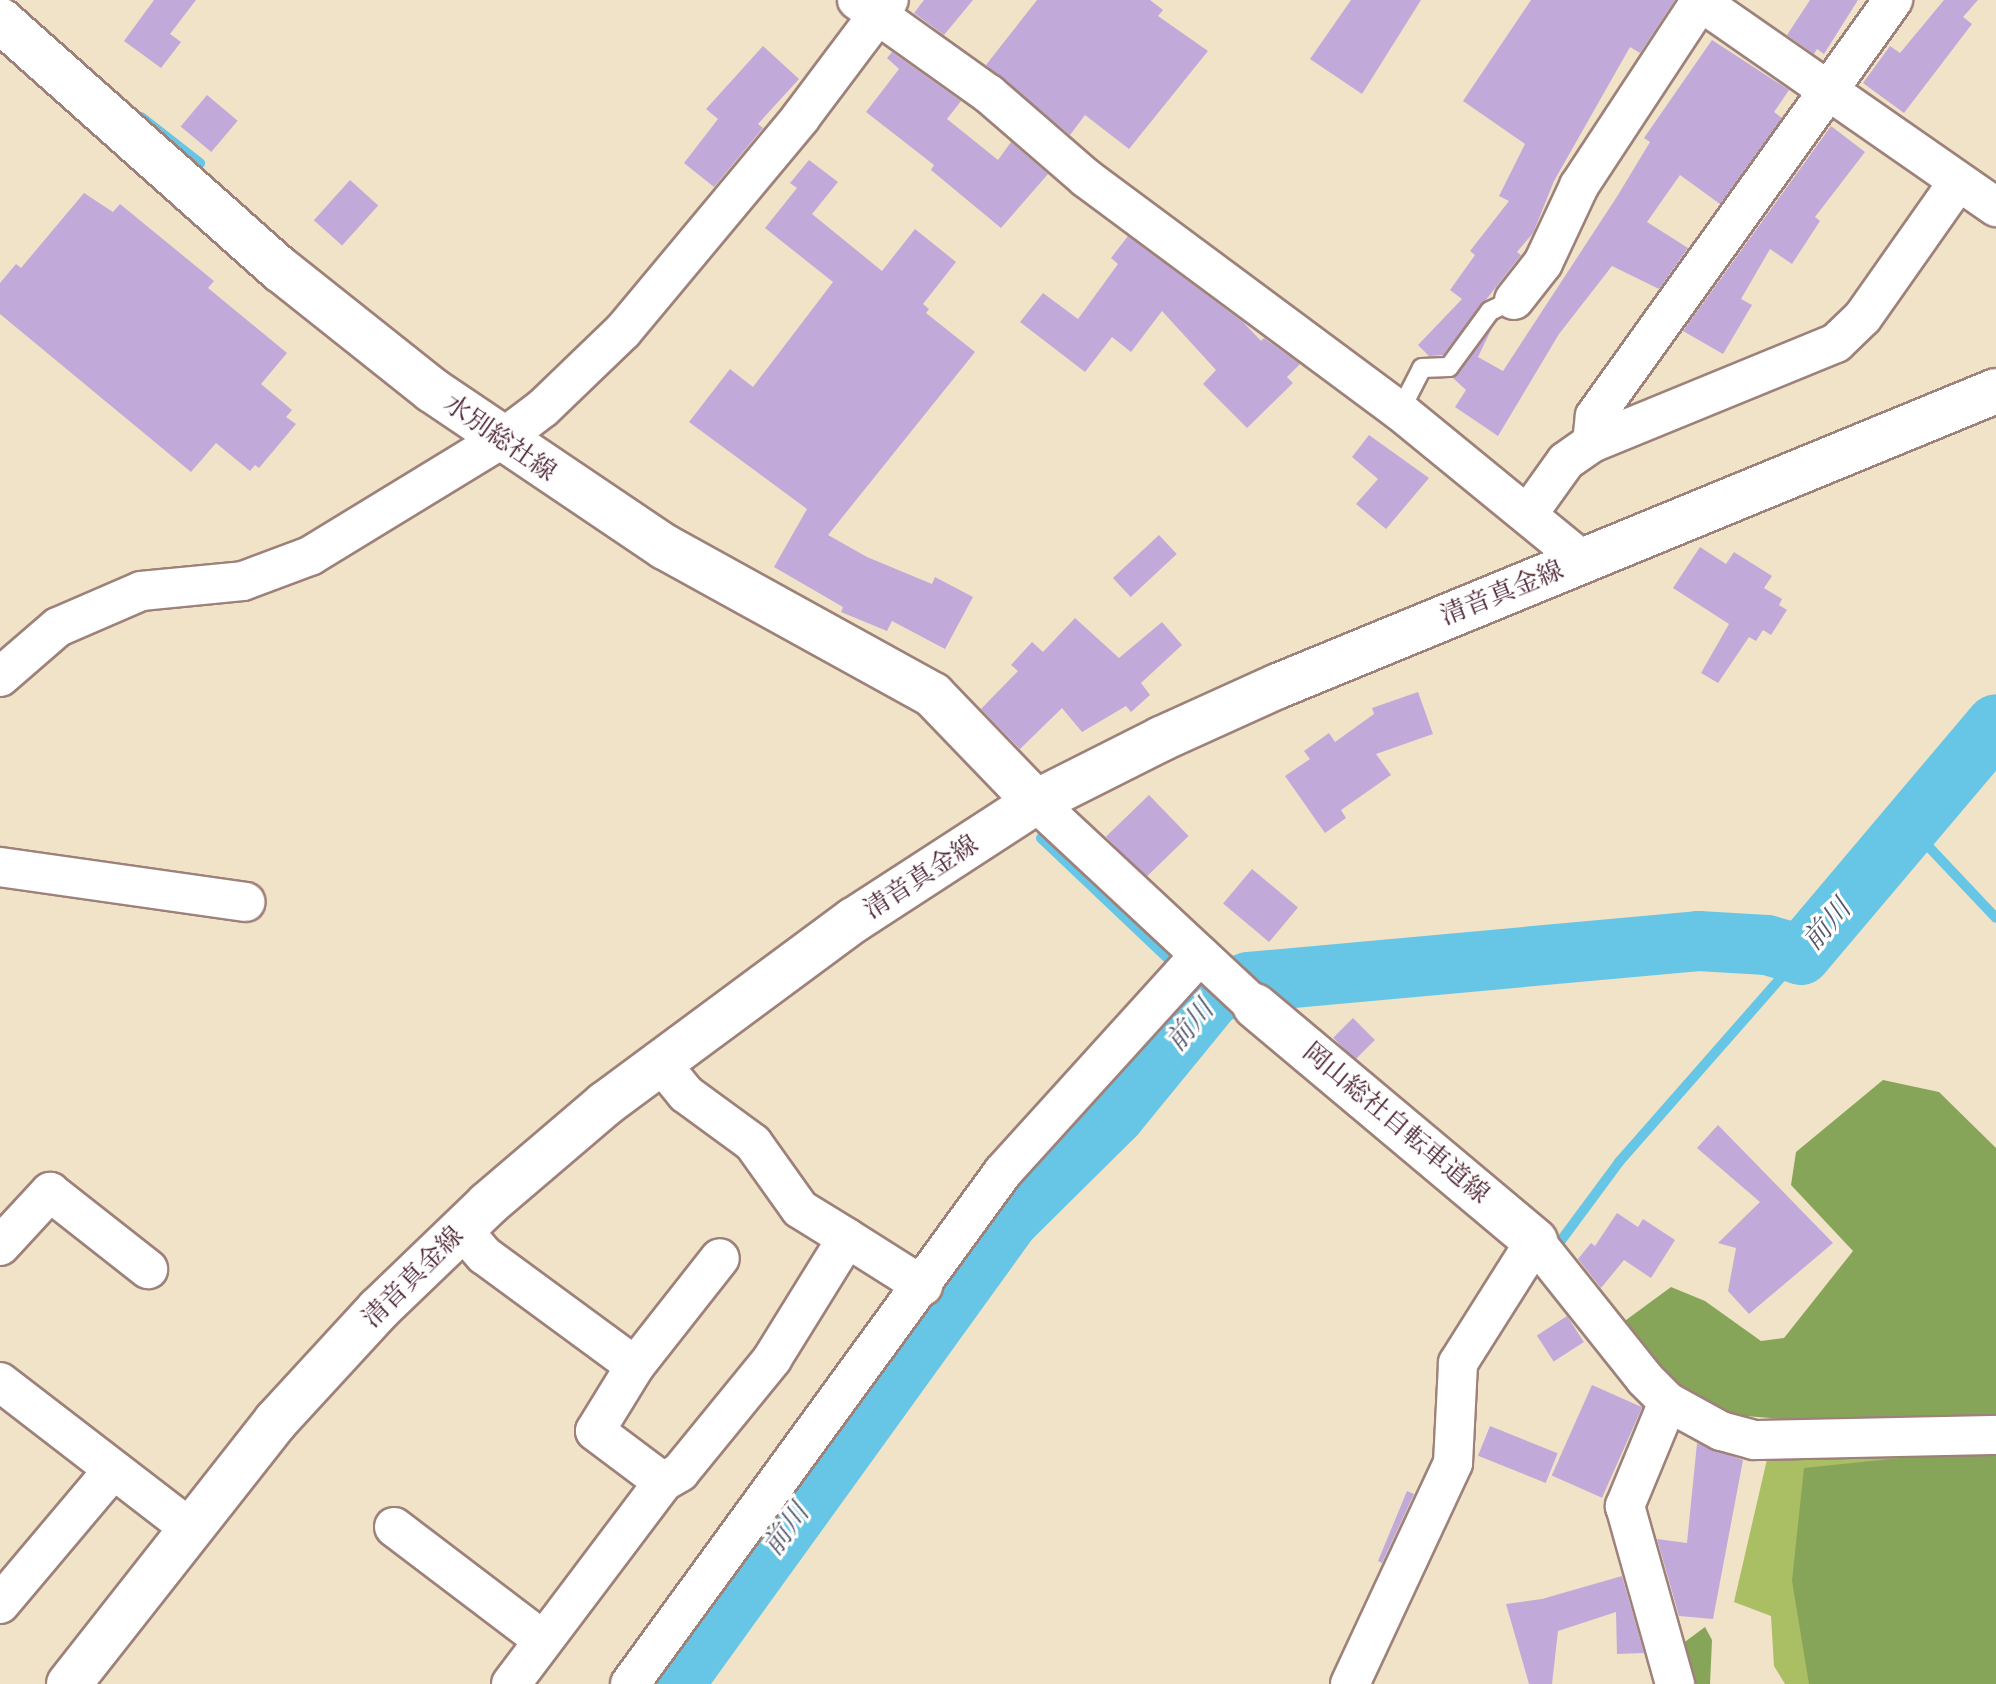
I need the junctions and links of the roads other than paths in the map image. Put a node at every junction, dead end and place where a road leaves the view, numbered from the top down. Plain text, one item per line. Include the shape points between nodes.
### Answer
1 (1893, 0) edge
2 (1699, 1) edge
3 (874, 5) edge
4 (0, 20) edge
5 (1829, 95) junction
6 (1958, 182) junction
7 (1996, 207) edge
8 (1514, 300) joint
9 (1996, 391) edge
10 (1400, 411) junction
11 (502, 439) junction
12 (1592, 443) junction
13 (1528, 514) junction
14 (1582, 560) junction
15 (0, 677) edge
16 (1036, 802) junction
17 (0, 867) edge
18 (246, 902) dead end
19 (1215, 980) junction
20 (659, 1061) junction
21 (462, 1229) junction
22 (847, 1238) junction
23 (0, 1246) edge
24 (1545, 1253) junction
25 (720, 1258) dead end
26 (148, 1269) dead end
27 (923, 1286) junction
28 (635, 1366) junction
29 (0, 1382) edge
30 (1668, 1402) junction
31 (1996, 1435) edge
32 (113, 1470) junction
33 (663, 1482) junction
34 (188, 1527) junction
35 (394, 1527) dead end
36 (0, 1604) edge
37 (543, 1640) junction
38 (1351, 1682) edge
39 (69, 1684) edge
40 (511, 1684) edge
41 (630, 1684) edge
42 (1675, 1684) edge

1 - 5 street
2 - 5 street
2 - 8 street via 1579,186 1543,263
3 - 10 street via 1086,178
3 - 11 street via 801,117 623,331 543,408
4 - 11 main road, 水別総社線 via 281,270
5 - 6 street
5 - 12 street via 1595,416
6 - 7 street
6 - 12 street via 1863,317 1836,343
8 - 10 lane via 1490,311 1449,367 1422,368
9 - 14 main road, 清音真金線
10 - 13 street
11 - 15 street via 310,556 243,581 141,591 58,627
11 - 16 main road, 水別総社線 via 665,547 933,695
12 - 13 street via 1566,461
13 - 14 street
14 - 16 main road, 清音真金線 via 1278,686
16 - 19 street
16 - 20 main road, 清音真金線 via 854,920
17 - 18 street
19 - 24 main road, 岡山総社自転車道線
19 - 27 street via 1003,1172
20 - 21 main road, 清音真金線
20 - 22 street via 686,1094 753,1143 800,1209
21 - 28 street via 484,1255
21 - 34 main road, 清音真金線 via 276,1421
22 - 27 street
22 - 33 street via 772,1359 680,1472
23 - 26 street via 50,1192
24 - 30 street
24 - 38 street via 1458,1363 1453,1463
25 - 28 street
27 - 41 street
28 - 33 street via 595,1431
29 - 32 street
30 - 31 street via 1692,1418 1754,1440
30 - 42 street via 1625,1506
32 - 34 street
32 - 36 street
33 - 37 street
34 - 39 main road, 清音真金線
35 - 37 street
37 - 40 street

